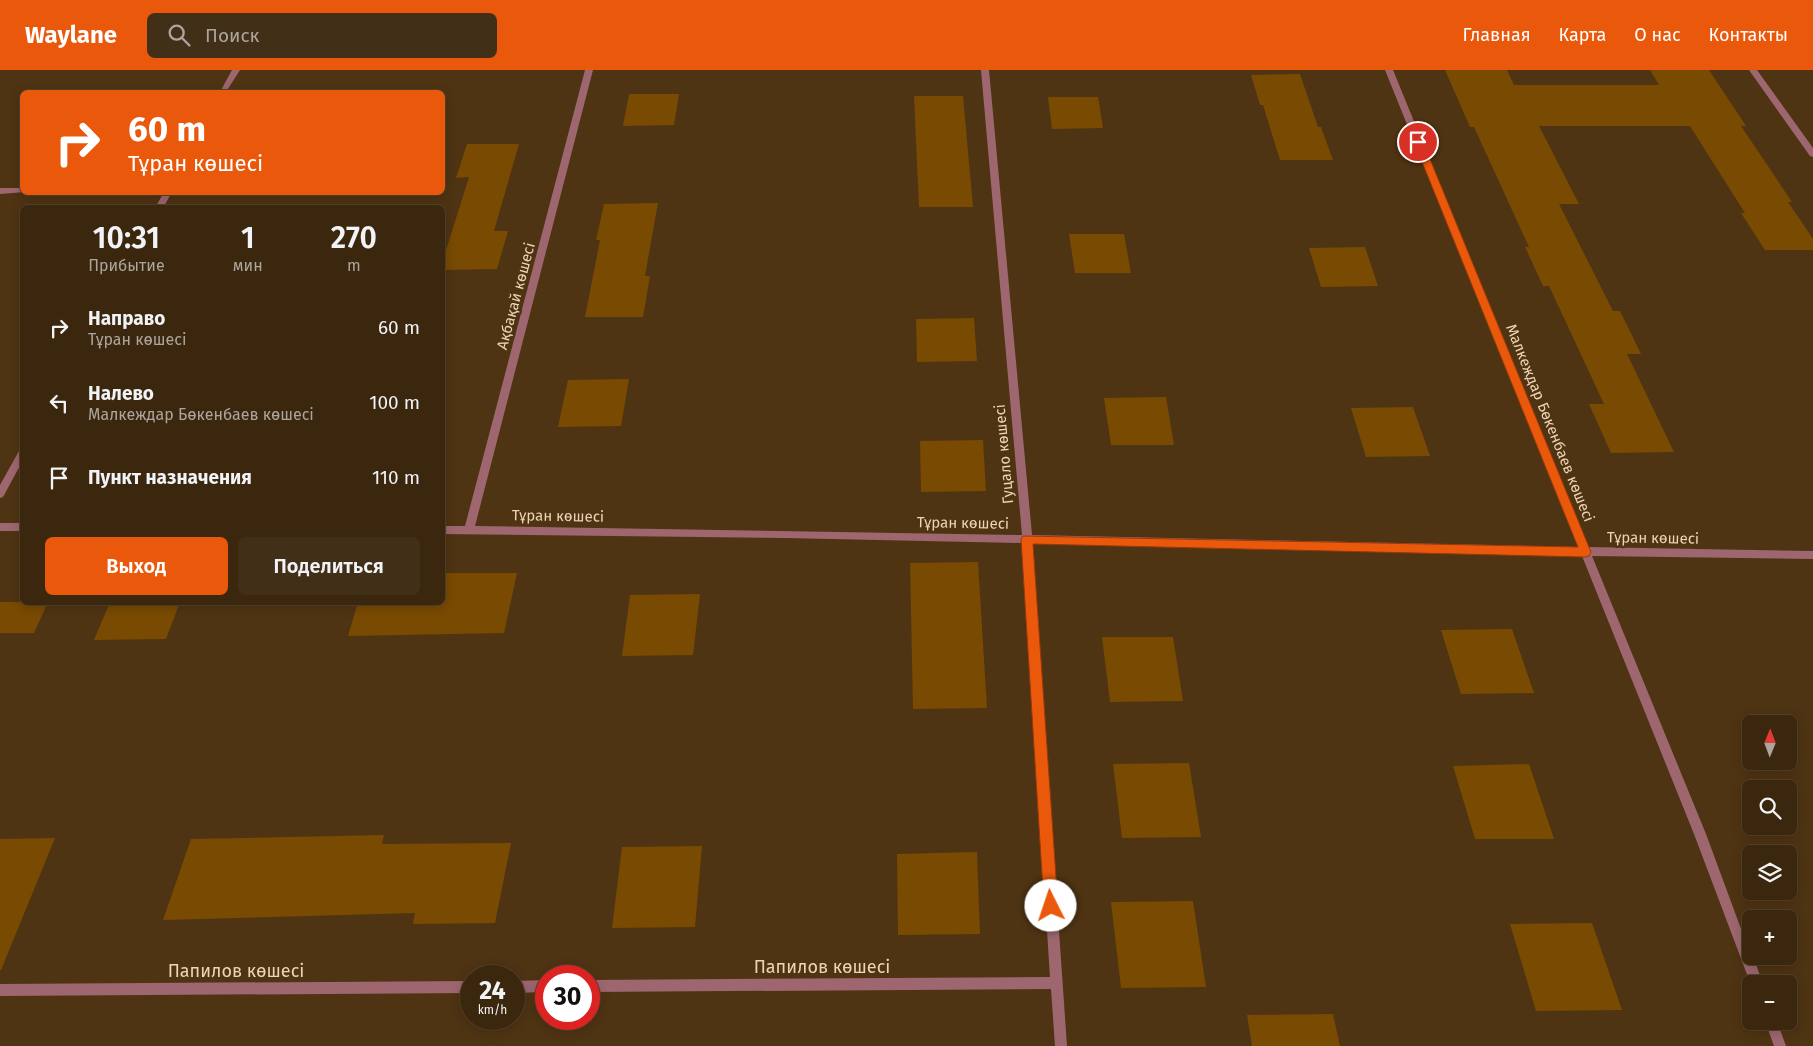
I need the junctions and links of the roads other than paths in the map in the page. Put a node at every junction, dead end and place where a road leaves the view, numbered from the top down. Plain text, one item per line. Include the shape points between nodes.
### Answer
1 (236, 70) edge
2 (590, 70) edge
3 (985, 70) edge
4 (1389, 70) edge
5 (1753, 70) edge
6 (224, 90) edge
7 (1813, 154) edge
8 (0, 191) edge
9 (20, 191) edge
10 (20, 458) edge
11 (0, 494) edge
12 (0, 527) edge
13 (20, 528) edge
14 (445, 530) edge
15 (468, 530) junction
16 (1027, 539) junction
17 (1585, 552) junction
18 (1813, 554) edge
19 (1754, 975) edge
20 (1056, 983) junction
21 (600, 986) edge
22 (460, 987) edge
23 (0, 990) edge
24 (1774, 1030) edge
25 (1061, 1046) edge
26 (1780, 1046) edge

1 - 6 street
2 - 15 street, Ақбақай көшесі
3 - 16 street, Гуцало көшесі
4 - 17 street, Малкеждар Бөкенбаев көшесі
5 - 7 street
8 - 9 street
10 - 11 street
12 - 13 street
14 - 15 street, Тұран көшесі
15 - 16 street, Тұран көшесі
16 - 17 street, Тұран көшесі
16 - 20 street, Гуцало көшесі
17 - 18 street, Тұран көшесі
17 - 19 street, Малкеждар Бөкенбаев көшесі
20 - 21 street, Папилов көшесі
20 - 25 street, Гуцало көшесі
22 - 23 street, Папилов көшесі
24 - 26 street

